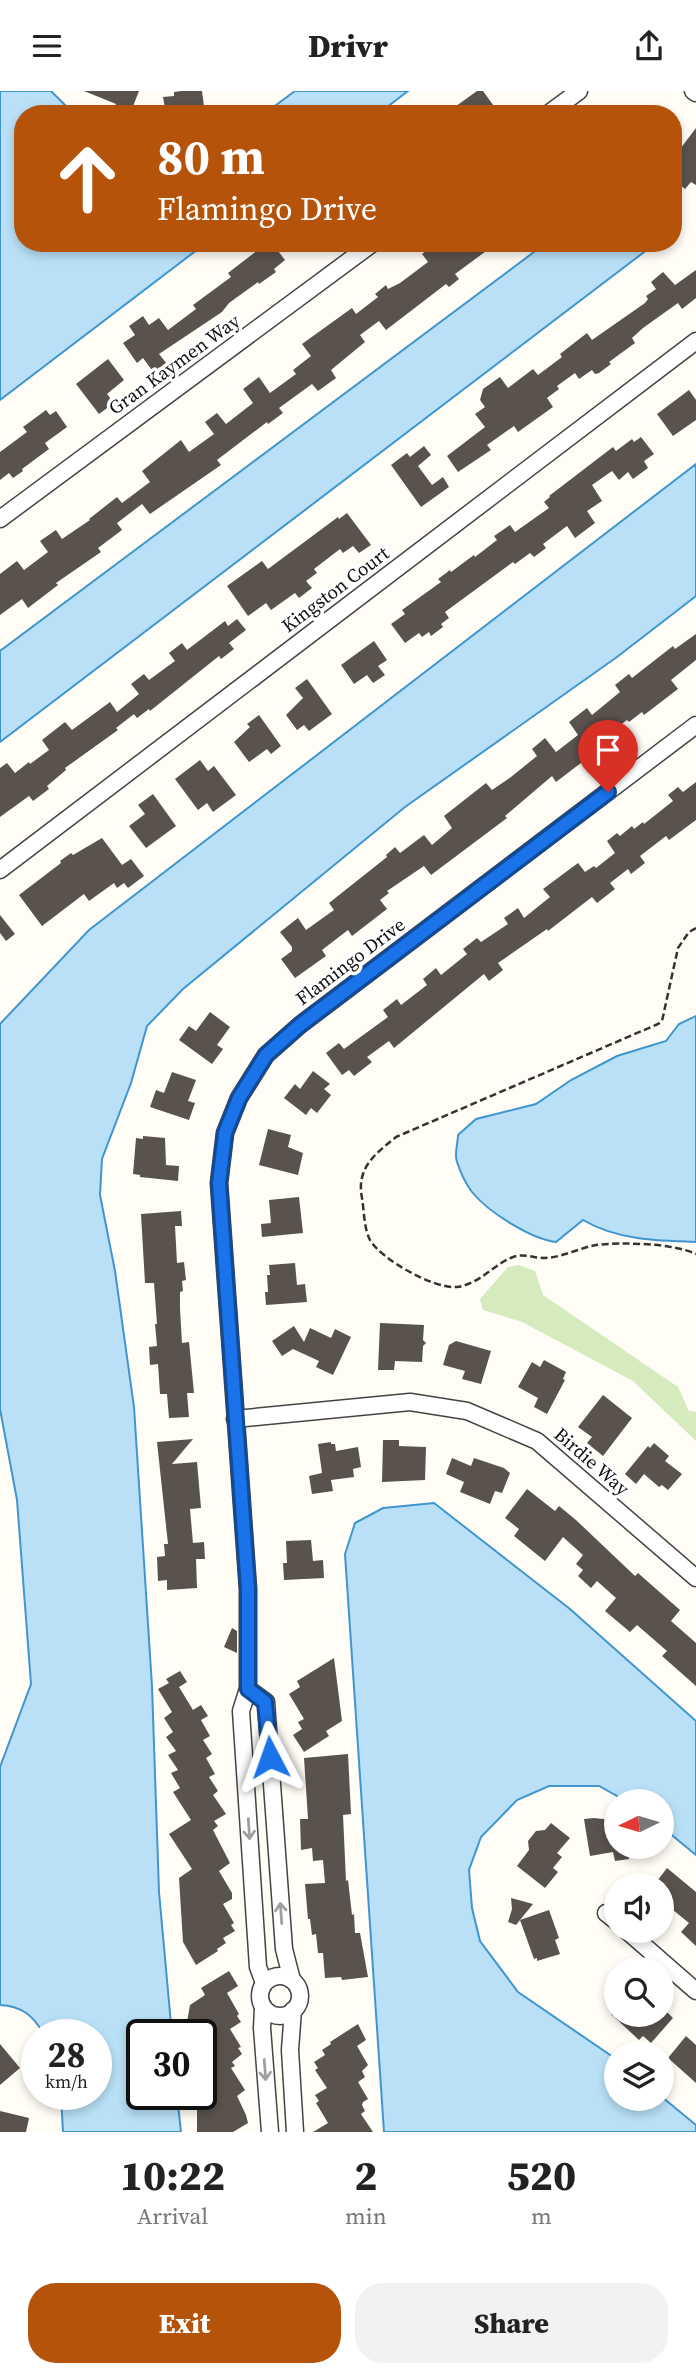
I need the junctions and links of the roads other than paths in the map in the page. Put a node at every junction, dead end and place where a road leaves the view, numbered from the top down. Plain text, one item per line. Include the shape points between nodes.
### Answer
1 (579, 91) edge
2 (560, 105) edge
3 (361, 252) edge
4 (696, 341) edge
5 (0, 519) edge
6 (696, 725) edge
7 (0, 870) edge
8 (235, 1419) junction
9 (696, 1578) edge
10 (248, 1689) junction
11 (641, 1943) edge
12 (292, 1980) junction
13 (264, 1983) junction
14 (696, 1991) edge
15 (263, 2008) junction
16 (293, 2010) junction
17 (270, 2132) edge
18 (295, 2132) edge

1 - 2 street
3 - 5 street, Gran Kaymen Way
4 - 7 street, Kingston Court
6 - 8 street, Flamingo Drive via 266,1055 239,1098 225,1133 219,1183
8 - 9 street, Birdie Way via 410,1402 467,1411 537,1441
8 - 10 street, Flamingo Drive via 248,1589
12 -> 10 street via 284,1949 265,1702
10 -> 13 street, Flamingo Drive via 241,1711 258,1966
11 - 14 street
12 - 13 street via 274,1976
12 - 16 street via 300,1995
13 - 15 street via 260,1995
15 - 16 street via 278,2016
15 -> 17 street
16 - 18 street via 290,2050

